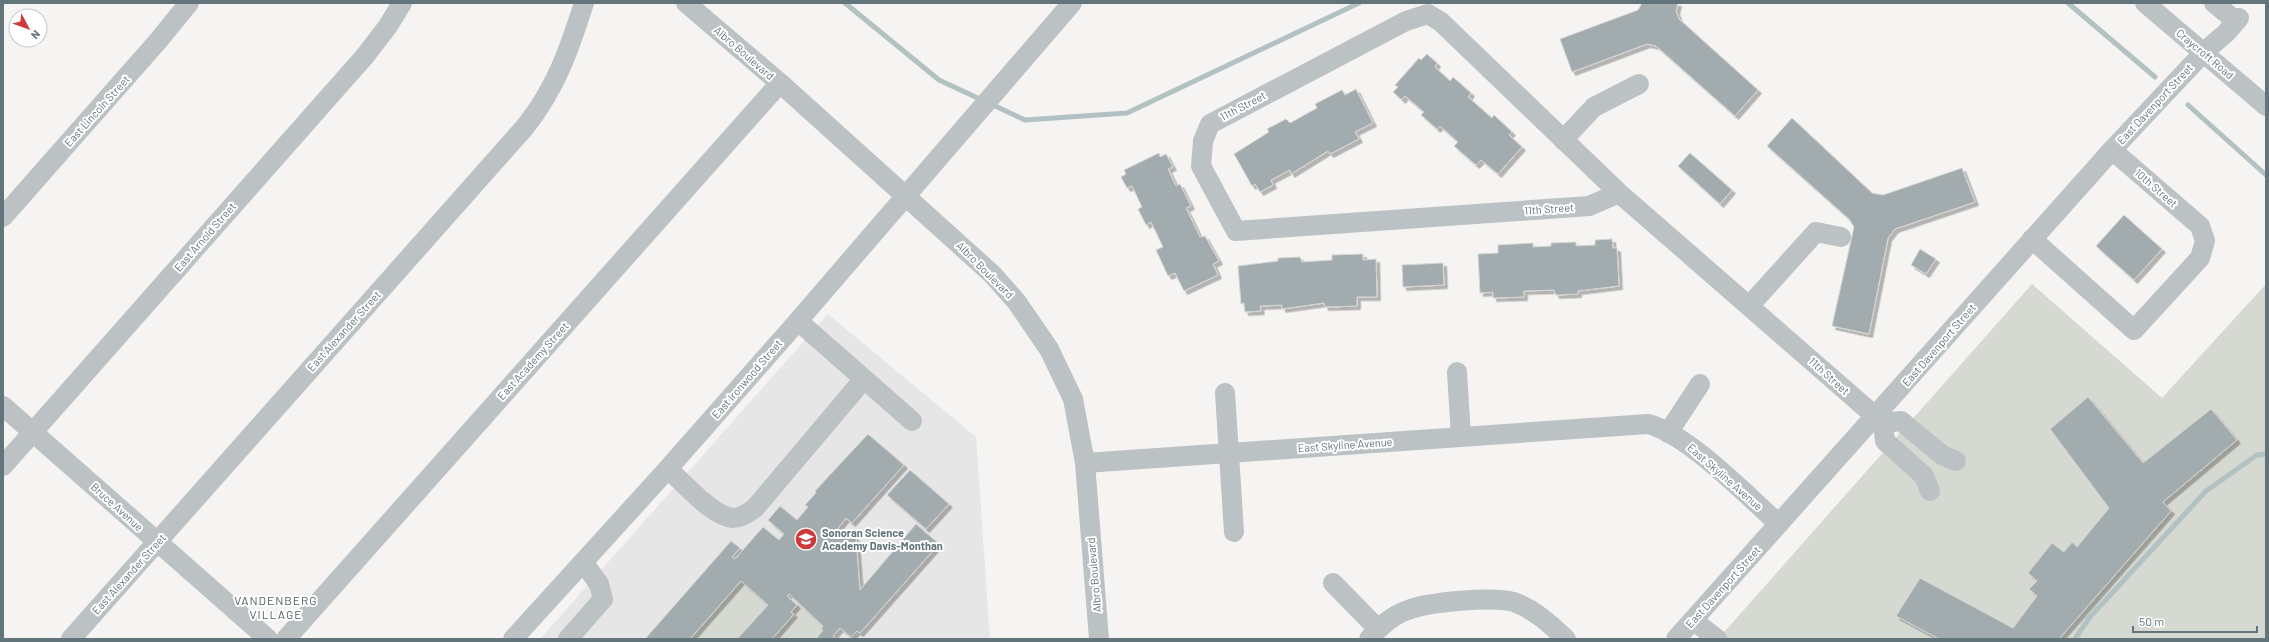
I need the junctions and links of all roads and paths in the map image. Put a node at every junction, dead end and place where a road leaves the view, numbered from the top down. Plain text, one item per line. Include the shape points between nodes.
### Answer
1 (189, 3) edge
2 (402, 3) edge
3 (584, 3) edge
4 (686, 3) edge
5 (1072, 3) edge
6 (2145, 3) edge
7 (2214, 3) edge
8 (2204, 52) junction
9 (780, 83) junction
10 (1639, 84) dead end
11 (2266, 106) edge
12 (1563, 140) junction
13 (2112, 150) junction
14 (1619, 193) junction
15 (905, 195) junction
16 (3, 216) edge
17 (1841, 237) dead end
18 (2032, 239) junction
19 (1750, 305) junction
20 (798, 321) junction
21 (1457, 372) dead end
22 (863, 380) junction
23 (1700, 384) dead end
24 (1224, 393) dead end
25 (3, 406) edge
26 (1879, 420) junction
27 (912, 421) dead end
28 (32, 432) junction
29 (1668, 432) junction
30 (1461, 437) junction
31 (1229, 453) junction
32 (1956, 461) dead end
33 (1085, 463) junction
34 (3, 466) edge
35 (668, 469) junction
36 (1930, 491) dead end
37 (1779, 524) junction
38 (1234, 532) dead end
39 (157, 543) junction
40 (583, 562) junction
41 (1333, 584) dead end
42 (1694, 620) junction
43 (1374, 634) edge
44 (70, 639) edge
45 (268, 639) edge
46 (286, 639) edge
47 (513, 639) edge
48 (568, 639) edge
49 (1099, 639) edge
50 (1566, 639) edge
51 (1676, 639) edge
52 (1717, 639) edge

1 - 16 street, East Lincoln Street
2 - 28 street, East Arnold Street via 365,56
3 - 39 street, East Alexander Street via 560,74 538,111
4 - 9 street, Albro Boulevard
5 - 15 street, East Ironwood Street
6 - 8 street, Craycroft Road
7 - 8 street, East Davenport Street via 2238,20
8 - 11 street, Craycroft Road
8 - 13 street, East Davenport Street
9 - 15 street, Albro Boulevard
9 - 46 street, East Academy Street
10 - 12 street via 1594,107
12 - 14 street, 11th Street
12 - 14 street, 11th Street via 1441,22 1428,14 1406,21 1210,124 1203,142 1201,166 1236,231 1589,206
13 - 18 street, East Davenport Street
13 - 18 street, 10th Street via 2200,226 2205,241 2200,258 2134,330
14 - 19 street, 11th Street
15 - 20 street, East Ironwood Street
15 - 33 street, Albro Boulevard via 992,274 1016,301 1049,349 1073,398
17 - 19 street via 1816,232
18 - 26 street, East Davenport Street
19 - 26 street, 11th Street
20 - 22 street
20 - 35 street, East Ironwood Street
21 - 30 street
22 - 27 street
22 - 35 street via 756,508 745,515 734,518 720,515
23 - 29 street
24 - 31 street
25 - 28 street, Bruce Avenue
26 - 32 street via 1902,421 1942,455
26 - 36 street via 1885,441 1924,476
26 - 37 street, East Davenport Street
28 - 34 street, East Arnold Street
28 - 39 street, Bruce Avenue
29 - 30 street, East Skyline Avenue via 1648,424
29 - 37 street, East Skyline Avenue via 1686,443
30 - 31 street, East Skyline Avenue
31 - 33 street, East Skyline Avenue
31 - 38 street
33 - 49 street, Albro Boulevard
35 - 40 street, East Ironwood Street
37 - 42 street, East Davenport Street
39 - 44 street, East Alexander Street
39 - 45 street, Bruce Avenue
40 - 47 street, East Ironwood Street
40 - 48 street via 599,584 603,599
41 - 43 street
42 - 51 street, East Davenport Street
42 - 52 street
43 - 50 street via 1394,617 1420,606 1500,600 1512,602 1536,613

